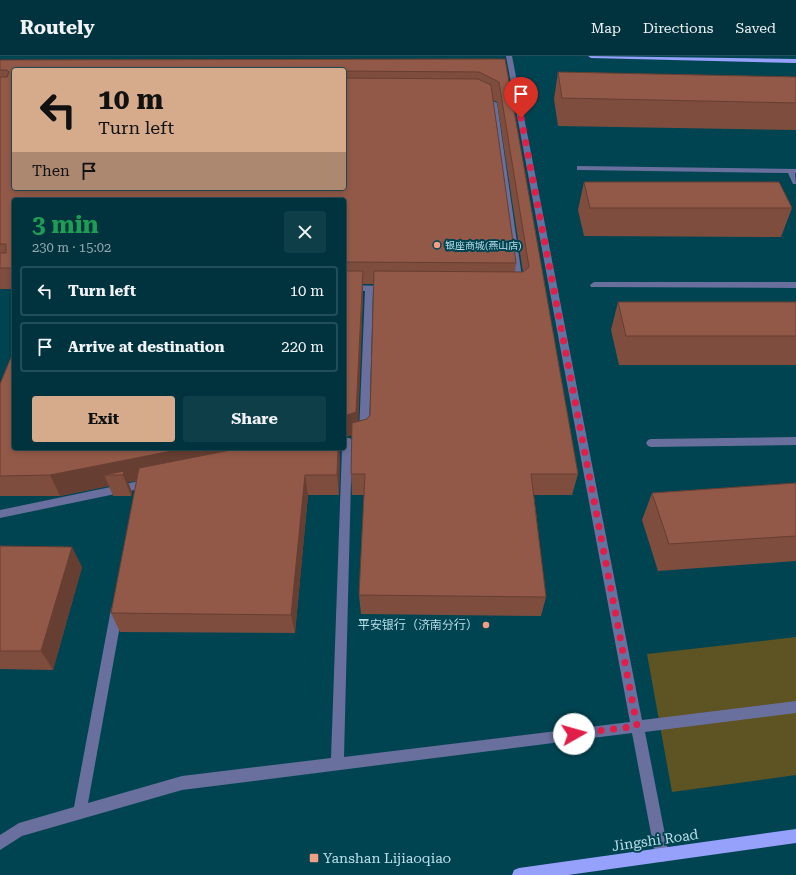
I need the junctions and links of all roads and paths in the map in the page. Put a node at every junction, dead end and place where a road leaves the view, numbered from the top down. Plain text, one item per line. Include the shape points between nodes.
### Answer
1 (509, 56) edge
2 (591, 56) edge
3 (796, 60) edge
4 (470, 96) edge
5 (580, 168) dead end
6 (793, 171) edge
7 (796, 182) edge
8 (594, 285) dead end
9 (796, 285) edge
10 (346, 288) edge
11 (369, 289) junction
12 (393, 289) edge
13 (512, 289) edge
14 (796, 441) edge
15 (346, 442) edge
16 (651, 443) dead end
17 (345, 450) edge
18 (163, 480) edge
19 (140, 485) junction
20 (137, 501) edge
21 (0, 514) edge
22 (120, 594) edge
23 (796, 707) edge
24 (637, 726) junction
25 (337, 764) junction
26 (80, 813) junction
27 (796, 836) edge
28 (0, 843) edge
29 (662, 855) junction
30 (519, 875) edge

1 - 24 street
2 - 3 main road
4 - 13 street via 478,96 494,103 520,289
5 - 6 street
6 - 7 street
8 - 9 street
10 - 11 street
11 - 12 street
11 - 15 street via 364,436
14 - 16 street
17 - 25 street
18 - 19 street
19 - 20 street
19 - 21 street
22 - 26 street
23 - 24 street
24 - 25 street
24 - 29 street
25 - 26 street via 182,783
26 - 28 street via 19,830
27 - 29 main road, Jingshi Road
29 - 30 main road, Jingshi Road

